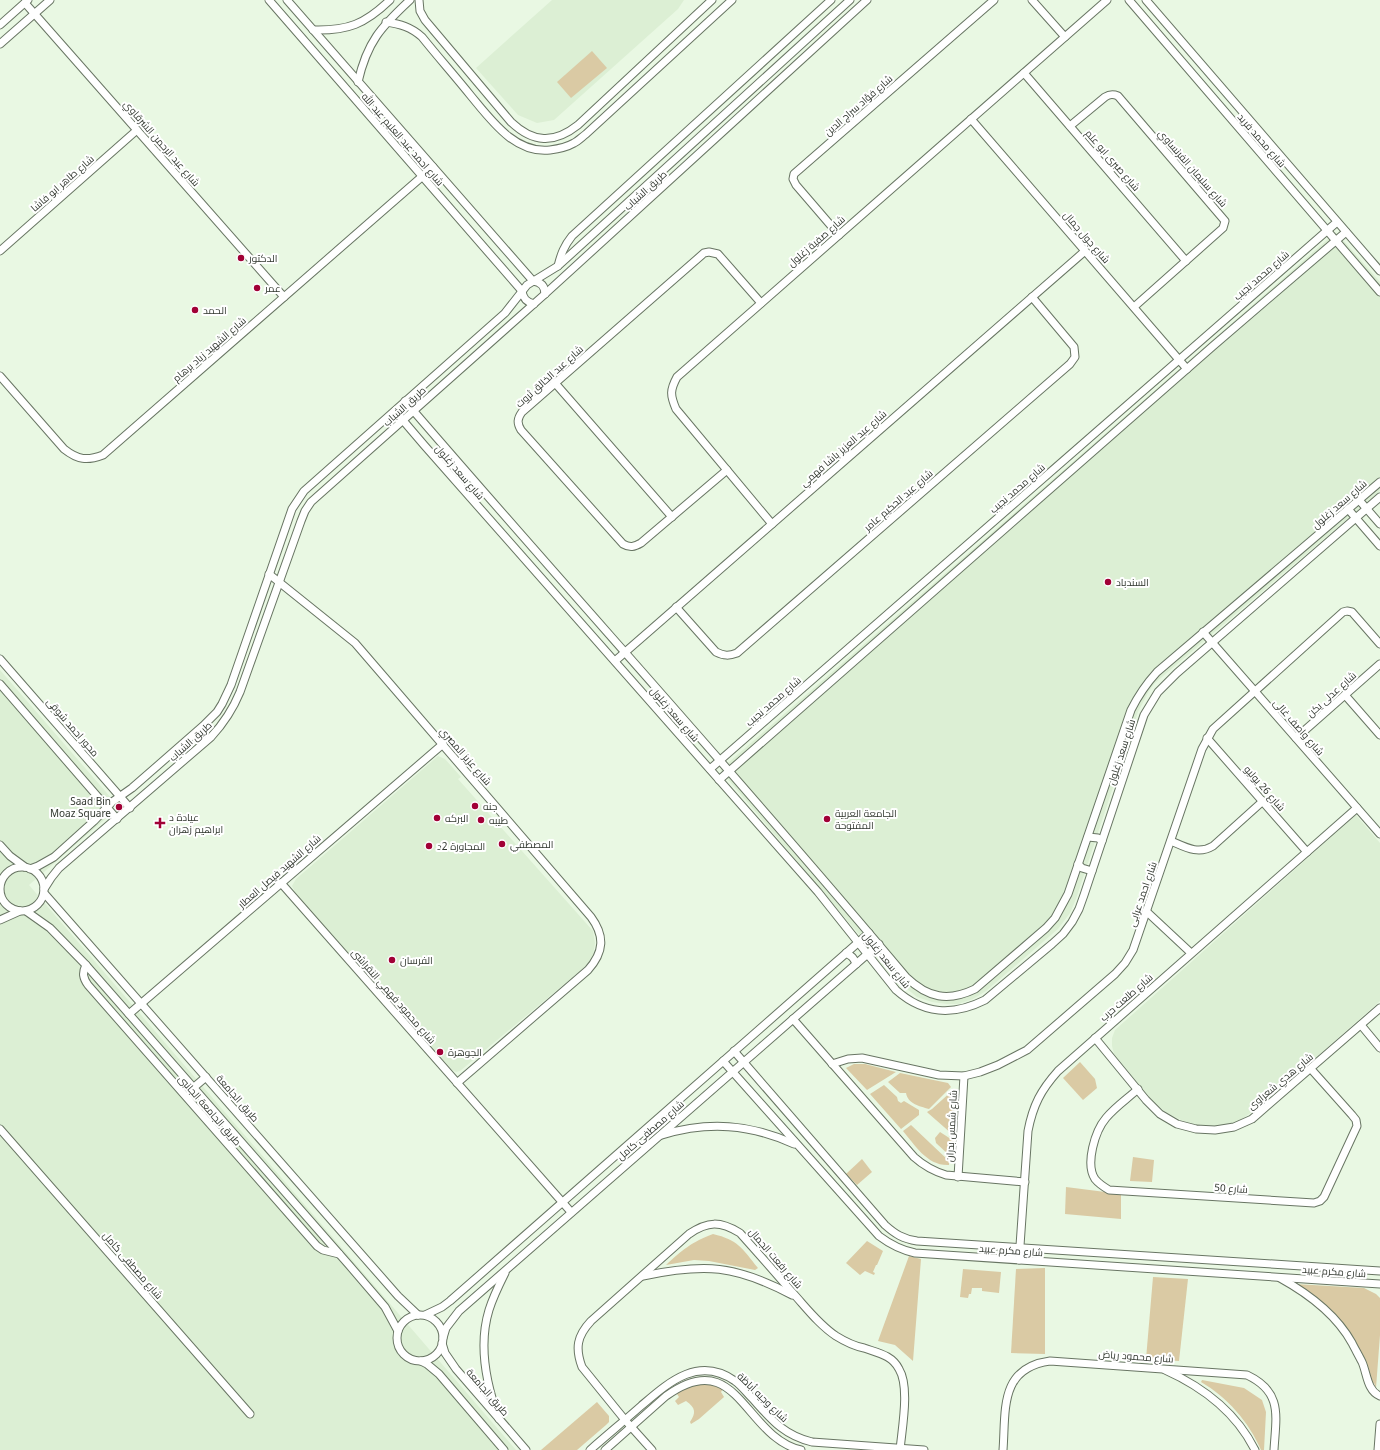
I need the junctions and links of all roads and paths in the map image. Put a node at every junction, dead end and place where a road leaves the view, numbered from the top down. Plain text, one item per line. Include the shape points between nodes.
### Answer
1 (50, 0) edge
2 (269, 0) edge
3 (287, 0) edge
4 (390, 0) edge
5 (410, 0) edge
6 (419, 0) edge
7 (712, 0) edge
8 (732, 0) edge
9 (831, 0) edge
10 (850, 0) edge
11 (867, 0) edge
12 (994, 0) edge
13 (1032, 0) edge
14 (1107, 0) edge
15 (1129, 0) edge
16 (1146, 0) edge
17 (27, 1) edge
18 (35, 13) junction
19 (386, 22) junction
20 (0, 25) edge
21 (313, 30) junction
22 (1065, 37) junction
23 (0, 44) edge
24 (652, 55) junction
25 (661, 64) junction
26 (1024, 72) junction
27 (358, 82) junction
28 (971, 119) junction
29 (1070, 126) junction
30 (137, 130) junction
31 (433, 167) junction
32 (423, 176) junction
33 (1337, 222) junction
34 (1327, 231) junction
35 (1346, 232) junction
36 (839, 234) junction
37 (1336, 241) junction
38 (1085, 250) junction
39 (0, 251) edge
40 (1186, 261) junction
41 (558, 266) junction
42 (1380, 271) edge
43 (533, 281) junction
44 (522, 291) junction
45 (1380, 292) edge
46 (545, 294) junction
47 (1032, 297) junction
48 (284, 298) junction
49 (534, 304) junction
50 (761, 304) junction
51 (1134, 307) junction
52 (1179, 360) junction
53 (1187, 369) junction
54 (0, 376) edge
55 (555, 383) junction
56 (405, 401) junction
57 (395, 411) junction
58 (413, 411) junction
59 (403, 420) junction
60 (727, 470) junction
61 (1380, 482) edge
62 (1380, 497) edge
63 (1359, 500) junction
64 (1348, 509) junction
65 (1367, 509) junction
66 (672, 517) junction
67 (1356, 518) junction
68 (772, 524) junction
69 (1380, 524) edge
70 (1380, 546) edge
71 (269, 574) junction
72 (279, 582) junction
73 (676, 607) junction
74 (1203, 632) junction
75 (860, 638) junction
76 (1212, 642) junction
77 (1380, 644) edge
78 (868, 648) junction
79 (624, 652) junction
80 (0, 659) edge
81 (615, 661) junction
82 (1380, 664) edge
83 (0, 684) edge
84 (1255, 691) junction
85 (1345, 695) junction
86 (1380, 735) edge
87 (1207, 738) junction
88 (1296, 738) junction
89 (443, 744) junction
90 (720, 761) junction
91 (710, 769) junction
92 (729, 771) junction
93 (719, 780) junction
94 (120, 796) junction
95 (1263, 801) junction
96 (107, 807) junction
97 (130, 808) junction
98 (1357, 808) junction
99 (117, 819) junction
100 (1380, 834) edge
101 (1088, 836) junction
102 (1102, 841) junction
103 (1171, 841) junction
104 (0, 845) edge
105 (1307, 852) junction
106 (1078, 864) junction
107 (28, 868) junction
108 (1092, 871) junction
109 (280, 883) junction
110 (0, 886) edge
111 (44, 891) junction
112 (24, 911) junction
113 (1146, 911) junction
114 (0, 920) edge
115 (869, 933) junction
116 (859, 942) junction
117 (879, 944) junction
118 (846, 953) junction
119 (868, 954) junction
120 (1191, 954) junction
121 (856, 964) junction
122 (86, 965) junction
123 (142, 1003) junction
124 (1380, 1008) edge
125 (129, 1014) junction
126 (793, 1019) junction
127 (1361, 1026) junction
128 (1095, 1038) junction
129 (1380, 1048) edge
130 (734, 1051) junction
131 (723, 1061) junction
132 (744, 1062) junction
133 (832, 1064) junction
134 (1311, 1069) junction
135 (732, 1072) junction
136 (964, 1076) junction
137 (206, 1077) junction
138 (457, 1083) junction
139 (193, 1088) junction
140 (1138, 1089) junction
141 (0, 1129) edge
142 (660, 1136) junction
143 (798, 1146) junction
144 (958, 1177) junction
145 (1025, 1182) junction
146 (562, 1202) junction
147 (572, 1212) junction
148 (1020, 1248) junction
149 (339, 1254) junction
150 (1019, 1260) junction
151 (506, 1269) junction
152 (1380, 1270) edge
153 (642, 1276) junction
154 (1278, 1277) junction
155 (1380, 1284) edge
156 (797, 1298) junction
157 (421, 1315) junction
158 (398, 1331) junction
159 (442, 1341) junction
160 (421, 1360) junction
161 (1160, 1368) junction
162 (1380, 1396) edge
163 (250, 1414) dead end
164 (499, 1419) junction
165 (625, 1420) junction
166 (1380, 1424) edge
167 (632, 1426) junction
168 (900, 1449) edge
169 (504, 1450) edge
170 (526, 1450) edge
171 (590, 1450) edge
172 (605, 1450) edge
173 (652, 1450) edge
174 (801, 1450) edge
175 (924, 1450) edge
176 (1003, 1450) edge
177 (1255, 1450) edge
178 (1274, 1450) edge
179 (1378, 1450) edge

1 - 18 street
2 - 32 street, شارع احمد عبد العليم عبد الله
3 - 21 street, شارع احمد عبد العليم عبد الله
4 - 21 street via 375,14 361,22 340,29
5 - 19 street
6 - 24 street via 420,11 431,28 511,122 531,137 556,138 568,133
7 - 24 street
8 - 25 street
9 - 41 street via 572,236 560,255
10 - 41 street, طريق الشباب
11 - 46 street, طريق الشباب
12 - 36 street, شارع فؤاد سراج الدين via 794,174 796,185
13 - 22 street
14 - 22 street, شارع صفية زغلول
15 - 34 street, شارع محمد فريد
16 - 33 street, شارع محمد فريد
17 - 18 street, شارع عبد الرحمن الشرقاوي
17 - 20 street
18 - 23 street
18 - 30 street, شارع عبد الرحمن الشرقاوي
19 - 25 street via 406,26 422,37 486,114 514,142 544,151 559,149 586,134
19 - 27 street via 368,50
21 - 27 street, شارع احمد عبد العليم عبد الله
22 - 26 street, شارع صفية زغلول
24 - 25 street
26 - 28 street, شارع صفية زغلول
26 - 29 street, شارع صبرى ابو علم
27 - 31 street, شارع احمد عبد العليم عبد الله
28 - 36 street, شارع صفية زغلول
28 - 38 street, شارع جول جمال
29 - 40 street, شارع صبرى ابو علم
29 - 40 street, شارع سليمان الفرنساوي via 1109,94 1118,96 1223,217 1223,228
30 - 39 street, شارع طاهر ابو فاشا
30 - 48 street, شارع عبد الرحمن الشرقاوي
31 - 32 street, شارع الشهيد زياد برهام
31 - 43 street, شارع احمد عبد العليم عبد الله
32 - 44 street, شارع احمد عبد العليم عبد الله
32 - 48 street, شارع الشهيد زياد برهام
33 - 34 street, شارع محمد نجيب
33 - 35 street, شارع محمد فريد
34 - 37 street, شارع محمد فريد
34 - 52 street, شارع محمد نجيب
35 - 37 street
35 - 42 street, شارع محمد فريد
36 - 50 street, شارع صفية زغلول
37 - 45 street, شارع محمد فريد
37 - 53 street
38 - 47 street, شارع عبد العزيز باشا فهمي
38 - 51 street, شارع جول جمال
40 - 51 street, شارع سليمان الفرنساوي
41 - 43 street, طريق الشباب
43 - 44 street, طريق الشباب
43 - 46 street via 542,285
44 - 49 street via 525,300
44 - 56 street, طريق الشباب via 505,313
46 - 49 street, طريق الشباب
47 - 68 street, شارع عبد العزيز باشا فهمي
47 - 73 street, شارع عبد الحكيم عامر via 1074,347 1075,357 1070,364 737,653 730,656 716,652
48 - 54 street, شارع الشهيد زياد برهام via 103,455 93,459 73,456 64,449
49 - 58 street, طريق الشباب
50 - 55 street, شارع عبد الخالق ثروت via 718,254 704,253
50 - 60 street, شارع صفية زغلول via 677,377 672,388 672,399 676,409
51 - 52 street, شارع جول جمال
52 - 53 street, شارع جول جمال
52 - 75 street, شارع محمد نجيب
53 - 78 street
55 - 66 street
55 - 66 street, شارع عبد الخالق ثروت via 522,412 518,418 521,430 628,547 635,547
56 - 57 street, طريق الشباب
56 - 58 street, شارع سعد زغلول
57 - 59 street, شارع سعد زغلول
57 - 71 street, طريق الشباب via 297,500
58 - 59 street, طريق الشباب
58 - 79 street, شارع سعد زغلول
59 - 72 street, طريق الشباب via 311,502 301,521
59 - 81 street, شارع سعد زغلول
60 - 66 street, شارع عبد الخالق ثروت
60 - 68 street, شارع صفية زغلول
61 - 63 street, شارع سعد زغلول
62 - 65 street, شارع سعد زغلول
63 - 64 street, شارع سعد زغلول
63 - 65 street
64 - 67 street
64 - 74 street, شارع سعد زغلول
65 - 67 street, شارع سعد زغلول
65 - 69 street
67 - 70 street
67 - 76 street, شارع سعد زغلول
68 - 73 street, شارع عبد العزيز باشا فهمي
71 - 72 street, شارع عزيز المصري
71 - 94 street, طريق الشباب via 227,694 217,712
72 - 89 street, شارع عزيز المصري via 355,643
72 - 97 street, طريق الشباب via 231,713 211,737
73 - 79 street, شارع عبد العزيز باشا فهمي
74 - 76 street, شارع واصف غالى
74 - 101 street, شارع سعد زغلول via 1157,672 1138,696
75 - 78 street
75 - 90 street, شارع محمد نجيب
76 - 84 street, شارع واصف غالى
76 - 102 street, شارع سعد زغلول via 1167,682 1150,703
77 - 84 street, شارع احمد عرابى via 1352,612 1343,612
78 - 92 street
79 - 81 street, شارع عبد العزيز باشا فهمي
79 - 90 street, شارع سعد زغلول
80 - 94 street, محور احمد شوقى
81 - 91 street, شارع سعد زغلول
82 - 85 street, شارع عدلى يكن
83 - 96 street
84 - 87 street, شارع احمد عرابى via 1222,720
84 - 88 street, شارع واصف غالى
85 - 86 street
85 - 88 street, شارع عدلى يكن
87 - 95 street, شارع 26 يوليو
87 - 103 street, شارع احمد عرابى
88 - 98 street, شارع واصف غالى
89 - 109 street, شارع الشهيد فيصل العطار
89 - 138 street, شارع عزيز المصري via 591,916 601,937 599,954 588,970
90 - 91 street, شارع محمد نجيب
90 - 92 street, شارع سعد زغلول
91 - 93 street, شارع سعد زغلول
92 - 93 street
92 - 115 street, شارع سعد زغلول
93 - 116 street, شارع سعد زغلول
94 - 96 street, طريق الشباب
94 - 97 street, محور احمد شوقى
95 - 103 street via 1208,849 1197,851
95 - 105 street, شارع 26 يوليو
96 - 99 street
96 - 107 street, طريق الشباب via 54,857 38,866
97 - 99 street, طريق الشباب
98 - 100 street, شارع واصف غالى
98 - 105 street, شارع طلعت حرب
99 - 111 street, طريق الشباب via 59,868
101 - 102 street
101 - 106 street, شارع سعد زغلول
102 - 108 street, شارع سعد زغلول
103 - 113 street, شارع احمد عرابى
104 - 107 street via 10,856
105 - 120 street, شارع طلعت حرب
106 - 108 street
106 - 117 street, شارع سعد زغلول via 1068,894 1055,918 986,982 964,995 938,996 915,986
107 - 110 street via 9,871
107 - 111 street via 40,876
108 - 119 street, شارع سعد زغلول via 1079,909 1063,934 996,992 973,1006 946,1011 919,1006 896,990
109 - 123 street, شارع الشهيد فيصل العطار
109 - 138 street, شارع محمود فهمي النقراشى
110 - 112 street via 5,903 13,909
111 - 112 street via 36,906
111 - 123 street, طريق الجامعة
112 - 114 street
112 - 122 street via 50,928
113 - 120 street
113 - 136 street, شارع احمد عرابى via 1133,950 1115,974 1027,1050 998,1065
115 - 116 street, شارع مصطفى كامل
115 - 117 street, شارع سعد زغلول
116 - 118 street, شارع مصطفى كامل
116 - 119 street, شارع سعد زغلول
117 - 119 street, شارع مصطفى كامل
118 - 121 street via 851,955
118 - 130 street, شارع مصطفى كامل
119 - 121 street, شارع مصطفى كامل
120 - 128 street, شارع طلعت حرب
121 - 126 street, شارع مصطفى كامل
122 - 125 street
122 - 149 street, طريق الجامعة الجانبى via 83,976 88,985 317,1246
123 - 125 street, شارع الشهيد فيصل العطار
123 - 137 street, طريق الجامعة
124 - 127 street, شارع هدي شعراوى
125 - 139 street
126 - 132 street, شارع مصطفى كامل
126 - 133 street
127 - 129 street
127 - 134 street, شارع هدي شعراوى
128 - 140 street, شارع هدي شعراوى
128 - 145 street, شارع طلعت حرب via 1058,1071 1038,1098 1031,1114 1028,1131
130 - 131 street, شارع مصطفى كامل
130 - 132 street, شارع مكرم عبيد
131 - 135 street, شارع مكرم عبيد
131 - 146 street, شارع مصطفى كامل
132 - 135 street, شارع مصطفى كامل
132 - 148 street, شارع مكرم عبيد via 894,1233 917,1242
133 - 136 street, شارع احمد عرابى via 862,1058 940,1075
133 - 144 street via 914,1157 934,1172
134 - 140 street, شارع هدي شعراوى via 1252,1119 1234,1127 1215,1130 1177,1124 1160,1114
134 - 140 street, شارع 50 via 1352,1115 1357,1126 1324,1197 1314,1202 1109,1190 1101,1185 1091,1170 1097,1132 1108,1115
135 - 142 street, شارع مصطفى كامل
135 - 143 street, شارع مكرم عبيد
136 - 144 street, شارع شمس بدران
137 - 139 street
137 - 157 street, طريق الجامعة via 398,1296
138 - 146 street, شارع محمود فهمي النقراشى
139 - 149 street
141 - 163 street, شارع مصطفى كامل
142 - 143 street via 694,1127 730,1126 765,1133
142 - 147 street, شارع مصطفى كامل
143 - 150 street, شارع مكرم عبيد via 879,1236 890,1244 915,1254
144 - 145 street
145 - 148 street, شارع طلعت حرب
146 - 147 street, شارع محمود فهمي النقراشى
146 - 157 street, شارع مصطفى كامل via 446,1304
147 - 151 street, شارع مصطفى كامل
148 - 150 street, شارع طلعت حرب
148 - 152 street, شارع مكرم عبيد
149 - 158 street via 385,1307
150 - 154 street, شارع مكرم عبيد
151 - 159 street, شارع مصطفى كامل via 458,1311 446,1328
151 - 164 street via 489,1310 484,1347 486,1377
153 - 156 street via 687,1268 733,1271 756,1277
153 - 156 street, شارع رفعت الجمال via 700,1226 714,1224 728,1226 740,1233
153 - 165 street, شارع رفعت الجمال via 584,1328 578,1347 582,1367
154 - 155 street, شارع مكرم عبيد
154 - 162 street via 1300,1289 1337,1321 1354,1347 1370,1387
156 - 168 street, شارع رفعت الجمال via 837,1336 857,1346 883,1354 899,1368 905,1388
157 - 158 street via 408,1318
157 - 159 street via 430,1317 440,1326
158 - 160 street via 397,1342 402,1352 412,1359
159 - 160 street via 434,1356
159 - 164 street, طريق الجامعة via 452,1365
160 - 169 street via 438,1374
161 - 176 street, شارع محمود رياض via 1050,1361 1030,1365 1015,1377 1010,1385
161 - 177 street via 1203,1390 1221,1404 1237,1422
161 - 178 street, شارع محمود رياض via 1234,1373 1258,1380 1268,1389 1274,1401
164 - 170 street, طريق الجامعة
165 - 167 street, شارع رفعت الجمال
165 - 168 street, شارع وجيه أباظة via 676,1378 693,1371 711,1371 736,1381 777,1425 793,1436 812,1442
165 - 171 street, شارع وجيه أباظة
166 - 179 street
167 - 172 street, شارع وجيه أباظة
167 - 173 street, شارع رفعت الجمال
167 - 174 street, شارع وجيه أباظة via 676,1388 690,1382 705,1380 733,1391 772,1436
168 - 175 street, شارع وجيه أباظة

